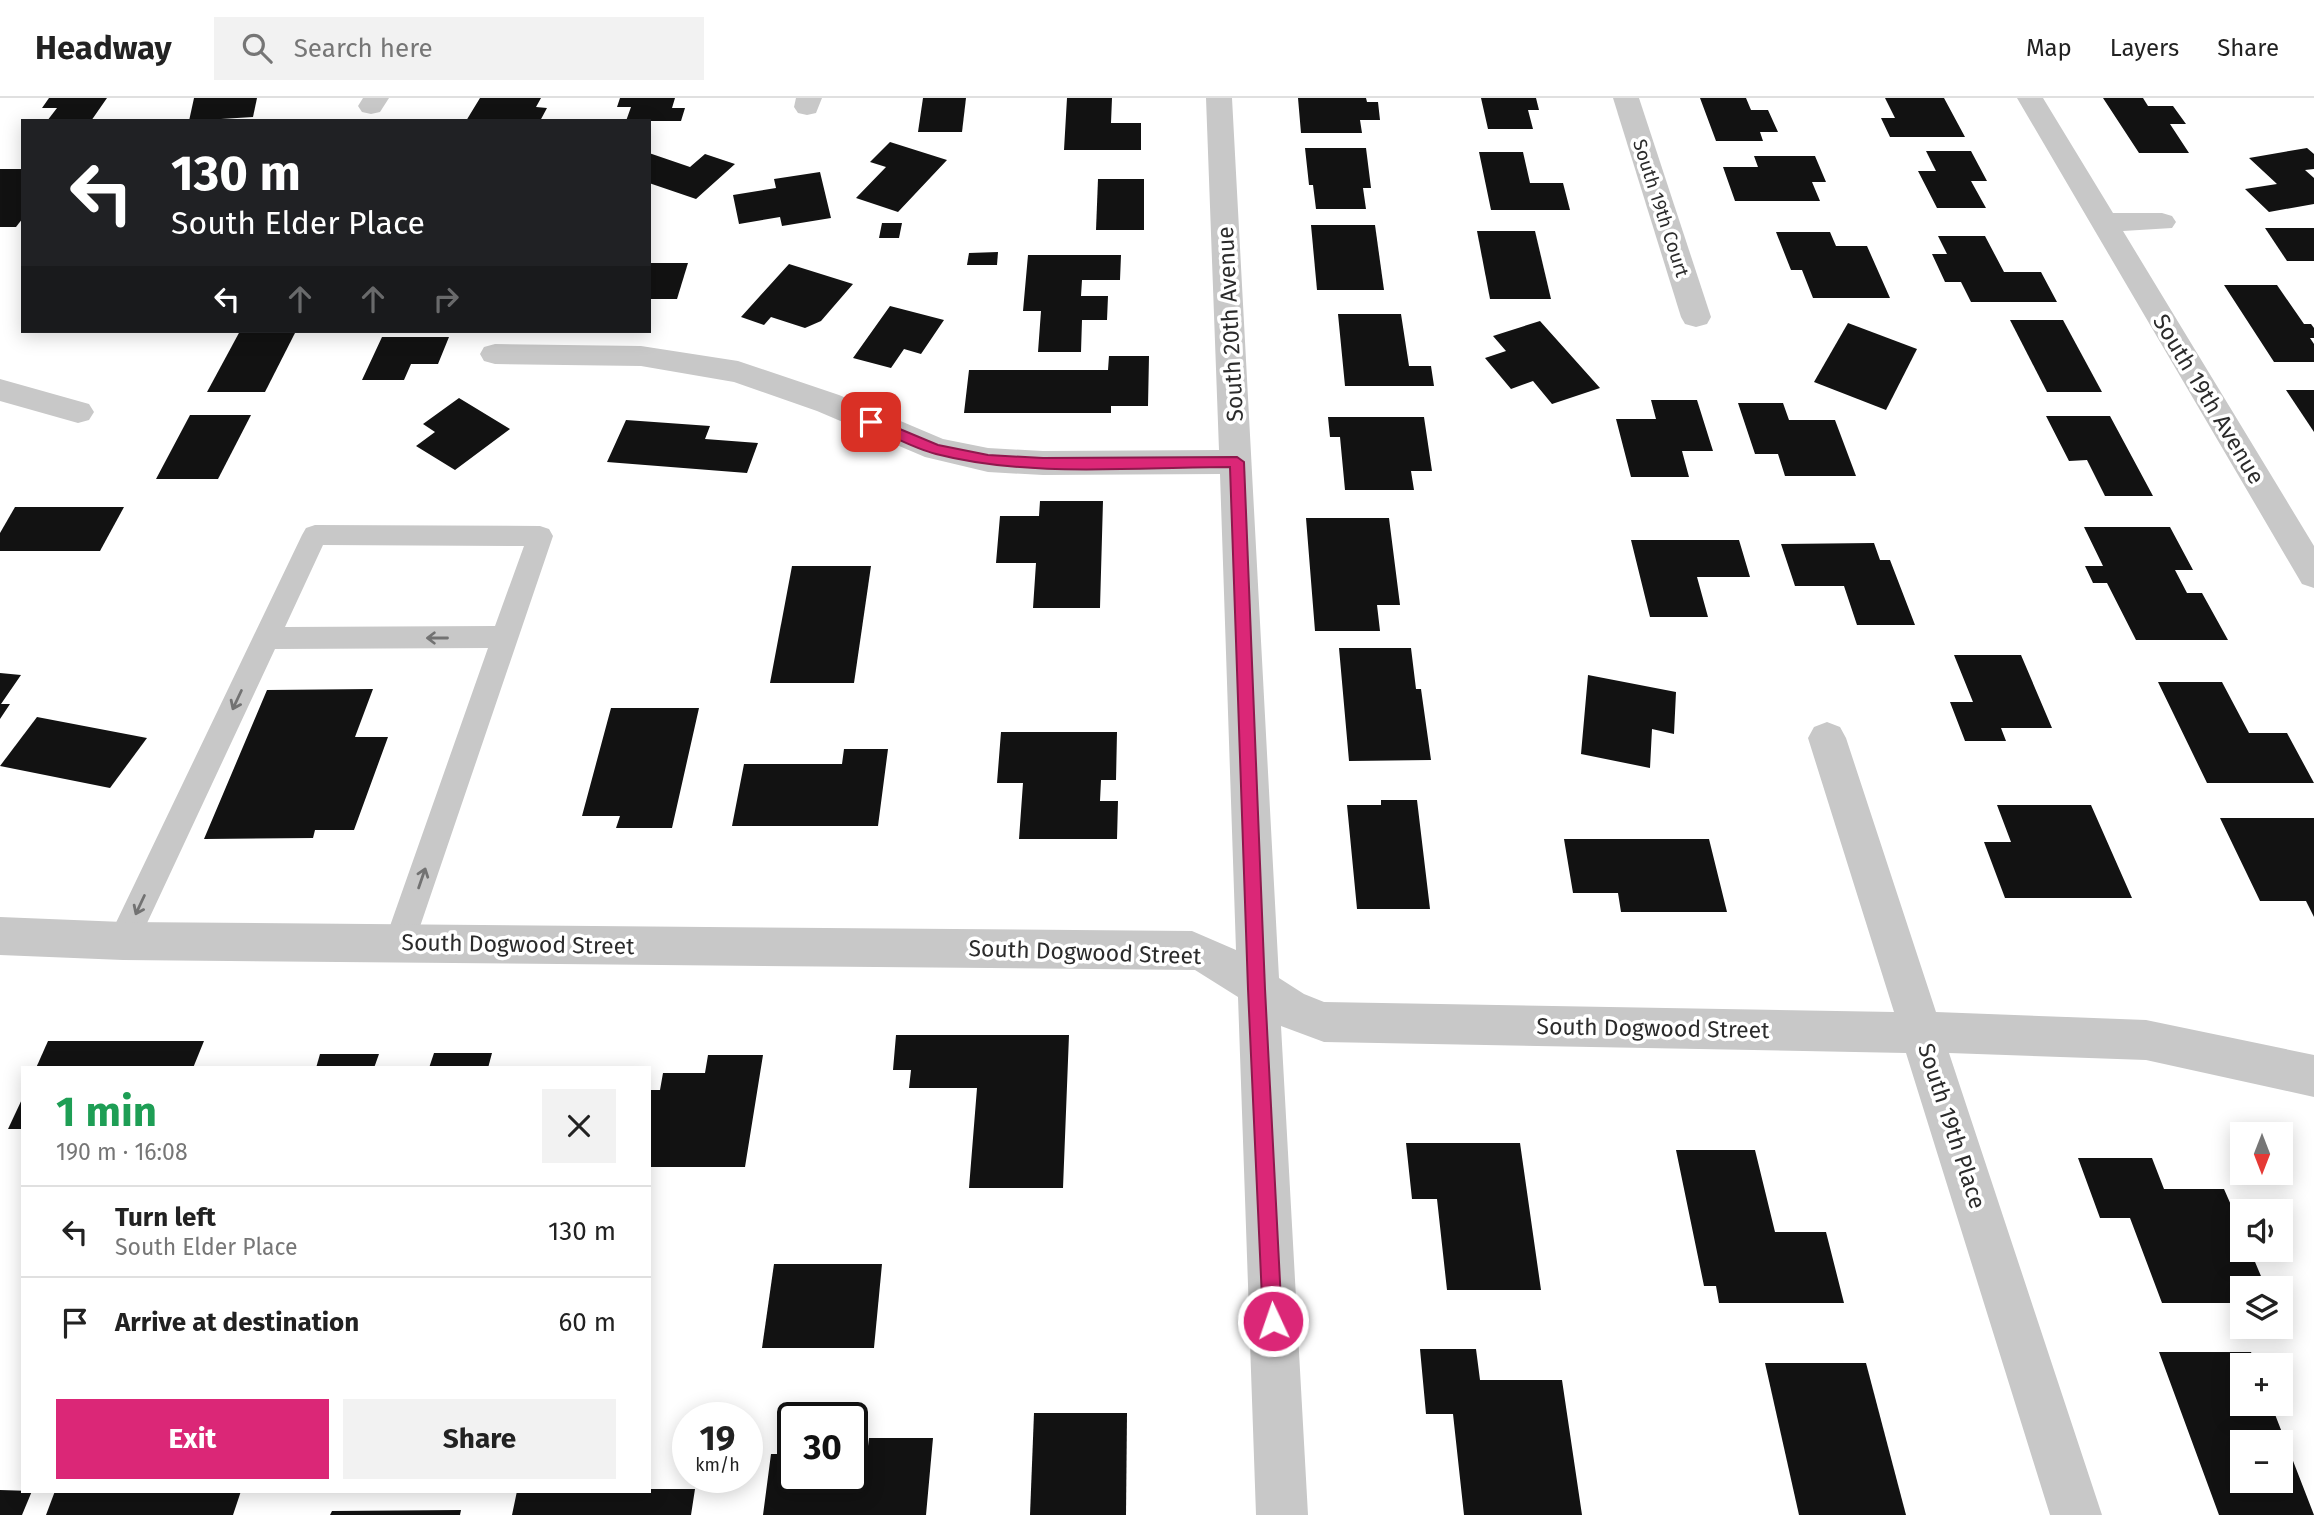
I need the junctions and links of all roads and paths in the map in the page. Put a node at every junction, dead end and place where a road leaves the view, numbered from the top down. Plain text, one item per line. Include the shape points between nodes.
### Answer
1 (1219, 98) edge
2 (1626, 98) edge
3 (2030, 98) edge
4 (2104, 222) junction
5 (2162, 222) dead end
6 (1696, 317) dead end
7 (495, 354) dead end
8 (0, 390) edge
9 (78, 412) dead end
10 (1237, 462) junction
11 (2314, 576) edge
12 (505, 637) junction
13 (266, 638) junction
14 (1827, 738) dead end
15 (0, 936) edge
16 (123, 941) junction
17 (400, 943) junction
18 (1256, 989) junction
19 (1922, 1033) junction
20 (2314, 1076) edge
21 (1282, 1515) edge
22 (2076, 1515) edge

1 - 10 street, South 20th Avenue
2 - 6 street, South 19th Court
3 - 4 street, South 19th Avenue
4 - 5 street
4 - 11 street, South 19th Avenue
7 - 10 street via 640,356 738,372 936,449 988,460
8 - 9 street
10 - 18 street, South 20th Avenue
12 -> 13 lane
12 - 13 lane via 540,536 315,536
17 -> 12 lane
13 -> 16 lane
14 - 19 street, South 19th Place
15 - 16 street, South Dogwood Street
16 - 17 street, South Dogwood Street
17 - 18 street, South Dogwood Street via 1192,950 1213,956
18 - 19 street, South Dogwood Street via 1304,1018 1324,1023
18 - 21 street, South 20th Avenue
19 - 20 street, South Dogwood Street via 2146,1040
19 - 22 street, South 19th Place

